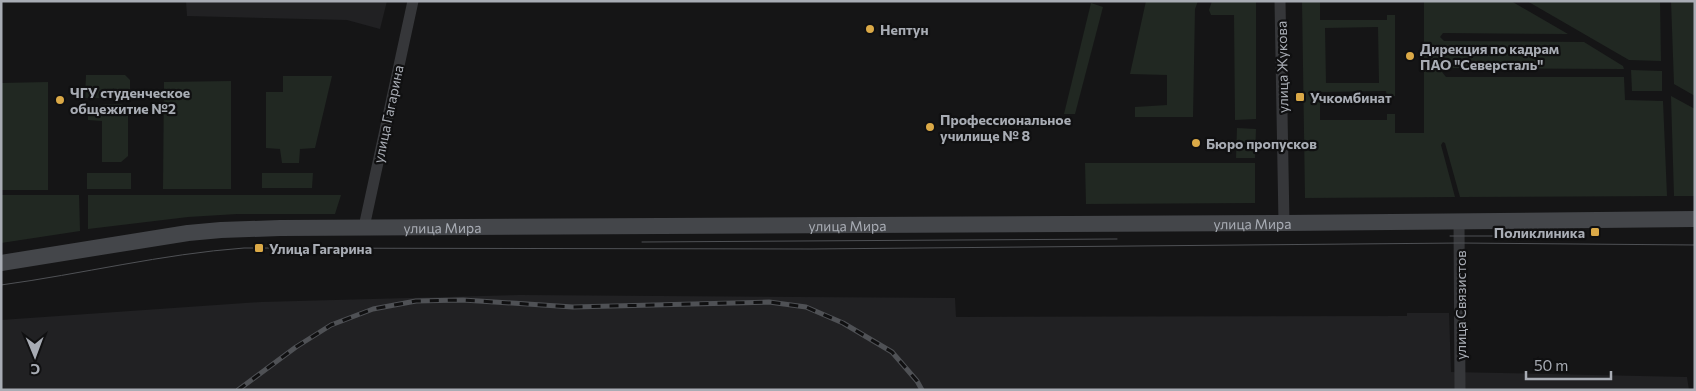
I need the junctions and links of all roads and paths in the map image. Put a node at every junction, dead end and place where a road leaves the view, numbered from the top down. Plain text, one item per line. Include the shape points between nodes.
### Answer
1 (413, 1) edge
2 (1280, 1) edge
3 (1695, 219) edge
4 (1459, 220) junction
5 (1284, 223) junction
6 (364, 227) junction
7 (1, 262) edge
8 (1460, 390) edge

1 - 6 street, улица Гагарина
2 - 5 street, улица Жукова
3 - 4 main road, улица Мира
4 - 5 main road, улица Мира
4 - 8 street, улица Связистов
5 - 6 main road, улица Мира
6 - 7 main road, улица Мира via 221,230

